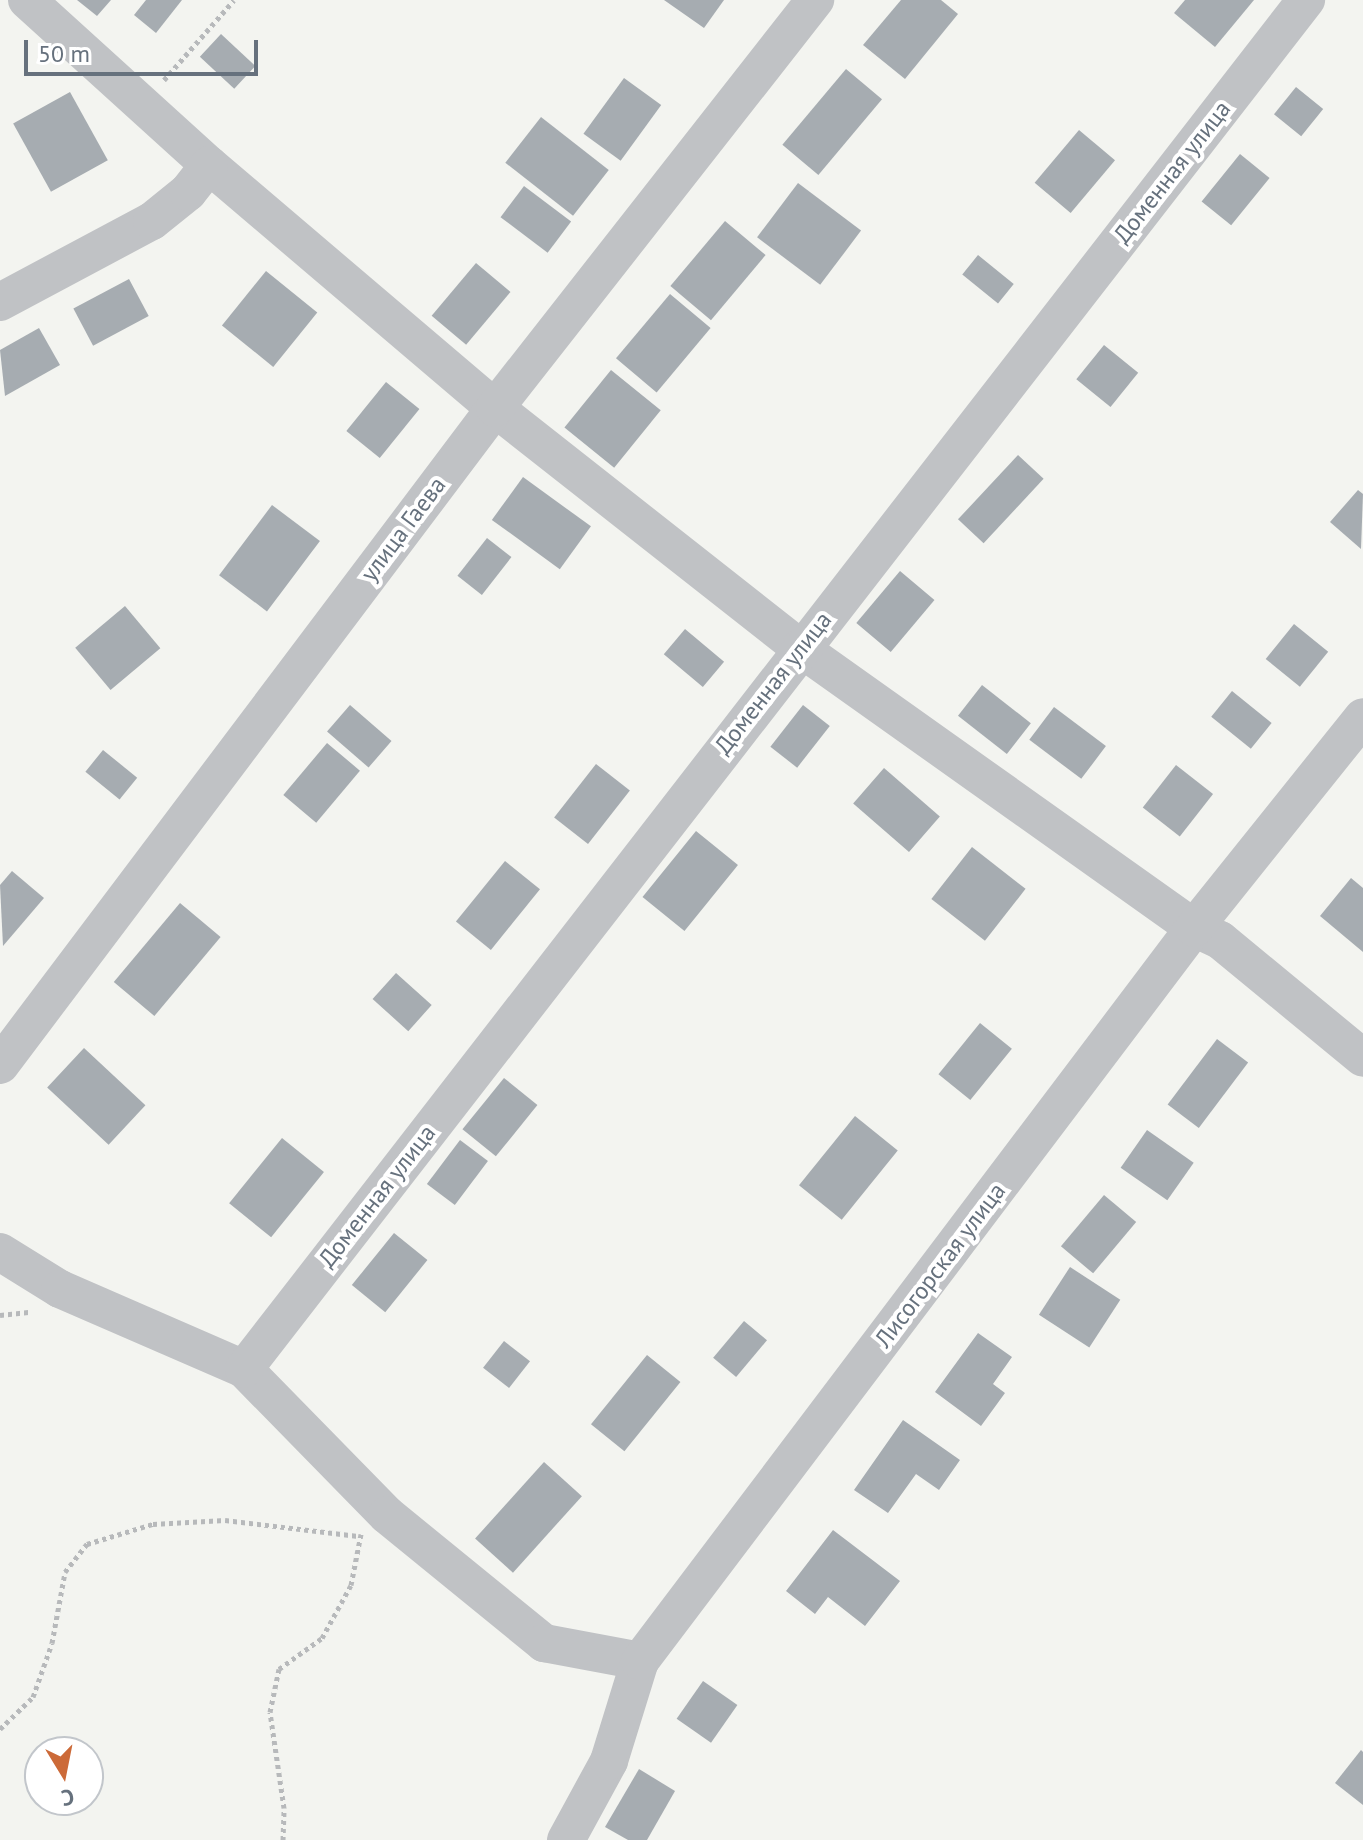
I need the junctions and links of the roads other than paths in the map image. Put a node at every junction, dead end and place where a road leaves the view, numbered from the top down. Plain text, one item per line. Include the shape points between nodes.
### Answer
1 (27, 0) edge
2 (815, 0) edge
3 (1306, 0) edge
4 (209, 165) junction
5 (0, 302) edge
6 (495, 408) junction
7 (800, 648) junction
8 (1363, 717) edge
9 (1194, 928) junction
10 (1363, 1058) edge
11 (0, 1065) edge
12 (0, 1252) edge
13 (244, 1369) junction
14 (640, 1661) junction
15 (566, 1840) edge

1 - 4 street
2 - 6 street, улица Гаева
3 - 7 street, Доменная улица
4 - 5 street via 188,192 152,221
4 - 6 street
6 - 7 street
6 - 11 street, улица Гаева
7 - 9 street
7 - 13 street, Доменная улица
8 - 9 street, Лисогорская улица
9 - 10 street via 1220,940
9 - 14 street, Лисогорская улица
12 - 13 street via 60,1289
13 - 14 street via 373,1525 544,1643
14 - 15 street, Лисогорская улица via 609,1761

